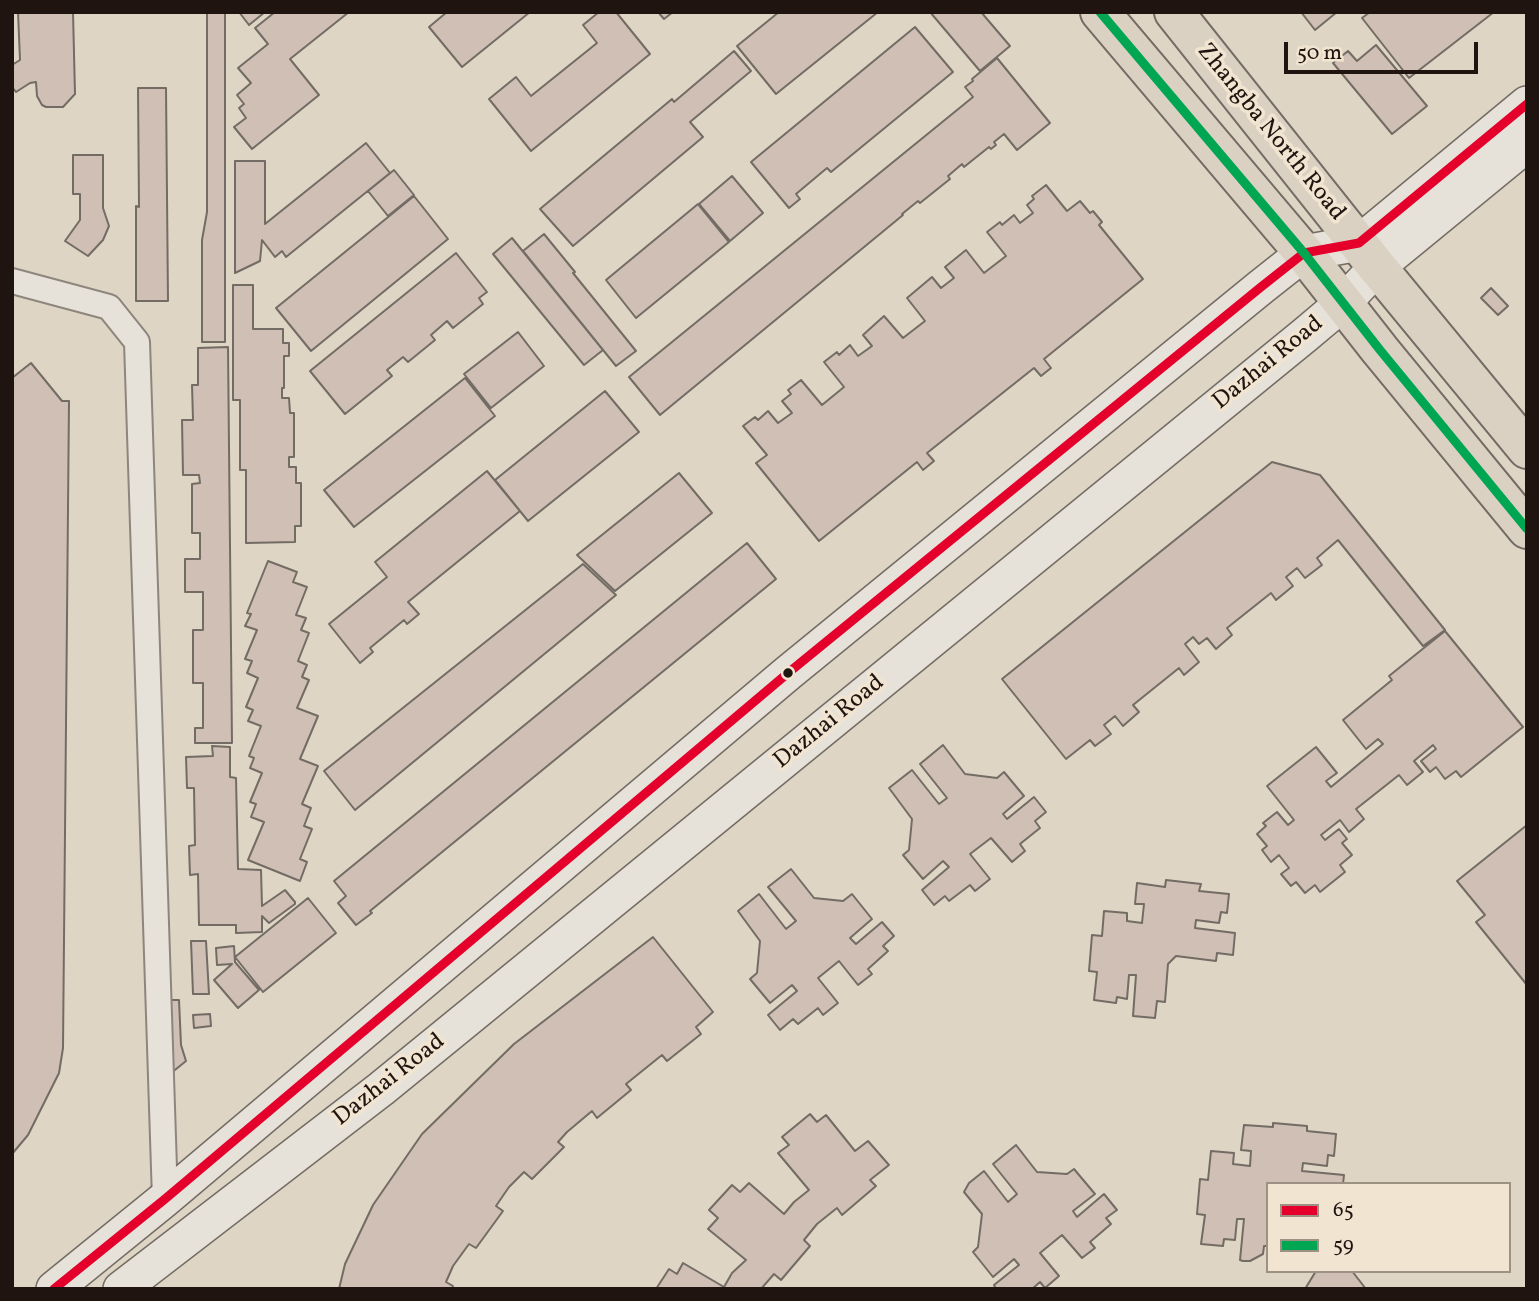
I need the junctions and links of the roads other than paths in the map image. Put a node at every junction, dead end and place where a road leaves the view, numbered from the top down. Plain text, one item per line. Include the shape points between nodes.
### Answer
1 (1100, 12) edge
2 (1174, 12) edge
3 (1527, 104) edge
4 (1527, 144) edge
5 (1304, 253) junction
6 (1368, 255) junction
7 (12, 281) edge
8 (1343, 303) junction
9 (1527, 449) edge
10 (1527, 529) edge
11 (165, 1199) junction
12 (54, 1289) edge
13 (121, 1289) edge

1 - 5 main road, Zhangba North Road
2 - 6 main road, Zhangba North Road
3 - 6 main road, Dazhai Road
4 - 6 main road, Dazhai Road
5 - 6 main road, Dazhai Road
5 - 8 main road, Zhangba North Road
5 - 11 main road, Dazhai Road via 778,681
6 - 8 main road, Dazhai Road
6 - 9 main road, Zhangba North Road
7 - 11 street via 109,307 137,342
8 - 10 main road, Zhangba North Road
8 - 13 main road, Dazhai Road via 382,1089
11 - 12 main road, Dazhai Road

